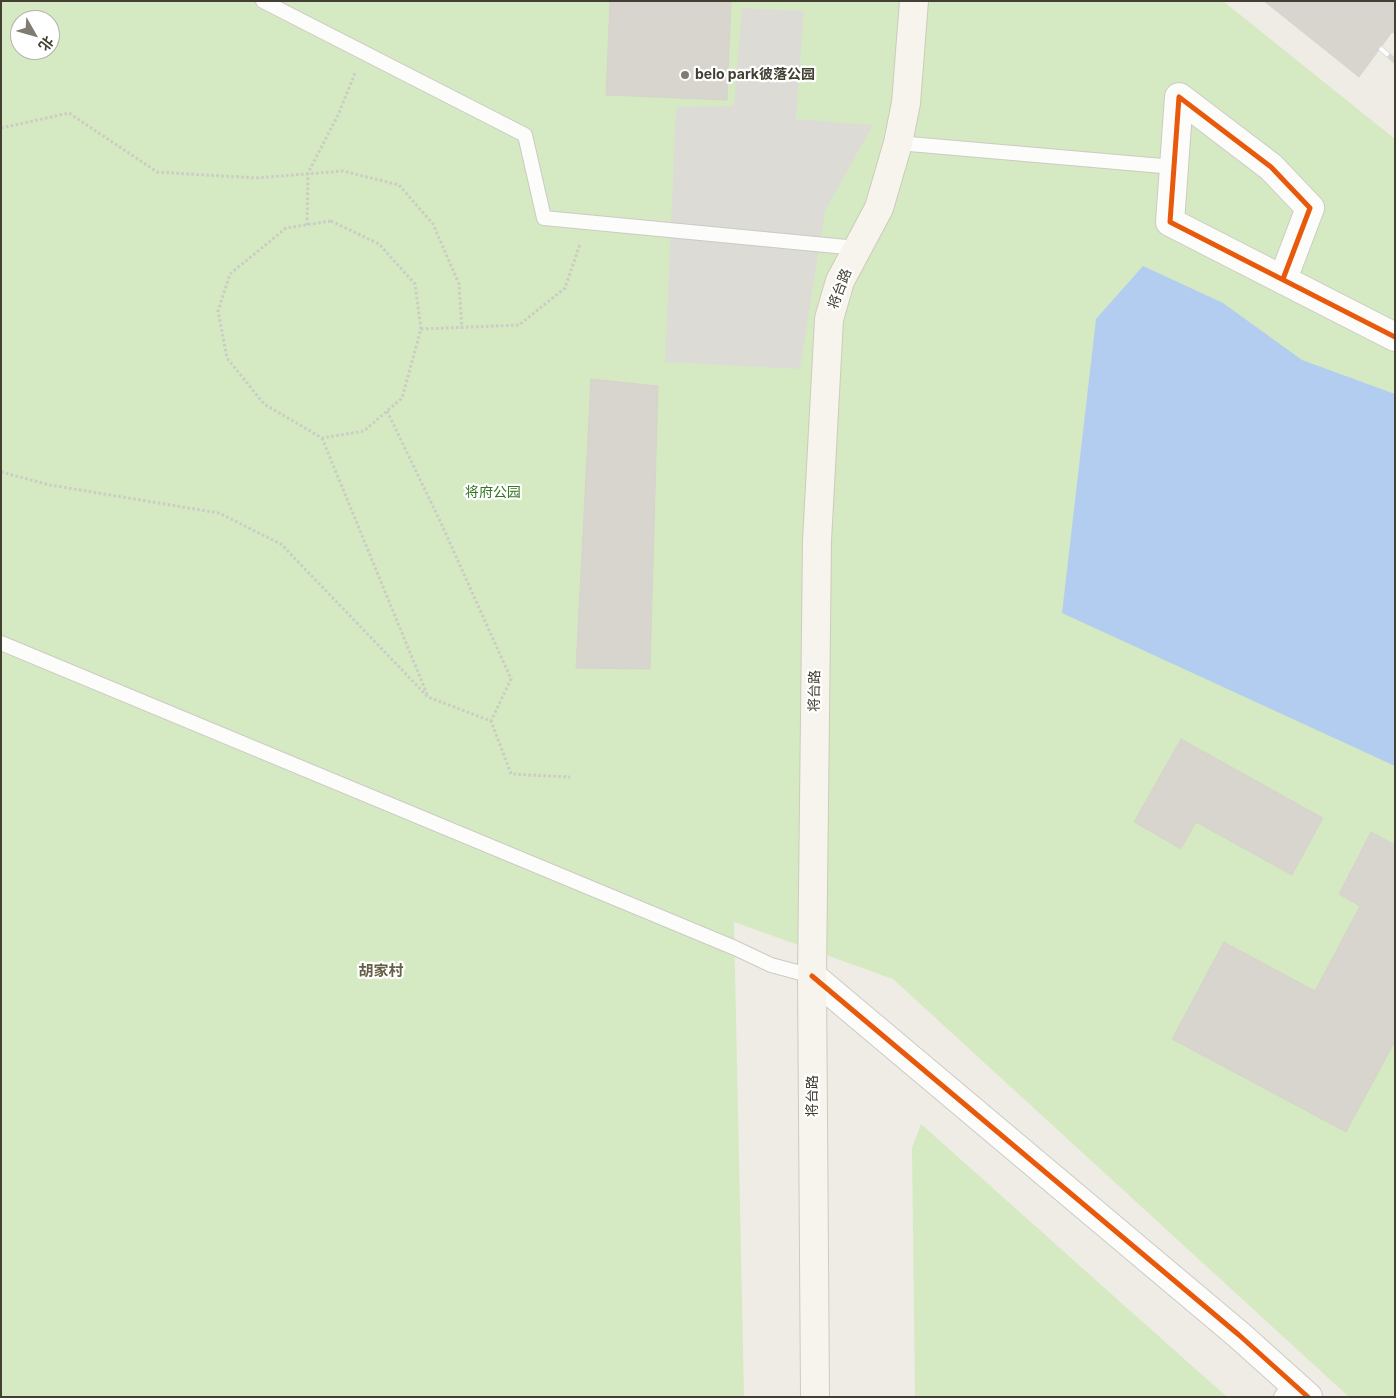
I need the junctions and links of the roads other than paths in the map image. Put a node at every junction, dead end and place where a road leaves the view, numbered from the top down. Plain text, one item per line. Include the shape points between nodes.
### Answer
1 (263, 1) edge
2 (914, 1) edge
3 (898, 143) junction
4 (1174, 167) junction
5 (857, 248) junction
6 (1283, 280) junction
7 (1395, 337) edge
8 (1, 642) edge
9 (812, 976) junction
10 (1293, 1392) edge
11 (815, 1397) edge

1 - 5 lane via 525,136 544,218
2 - 3 main road, 将台路 via 906,103
3 - 4 lane
3 - 5 main road, 将台路 via 879,208
4 - 6 street via 1170,222
4 - 6 street via 1179,97 1278,173 1310,208
5 - 9 main road, 将台路 via 840,281 829,319 817,541
6 - 7 street
8 - 9 lane via 772,965
9 - 10 street via 1239,1335
9 - 11 main road, 将台路

